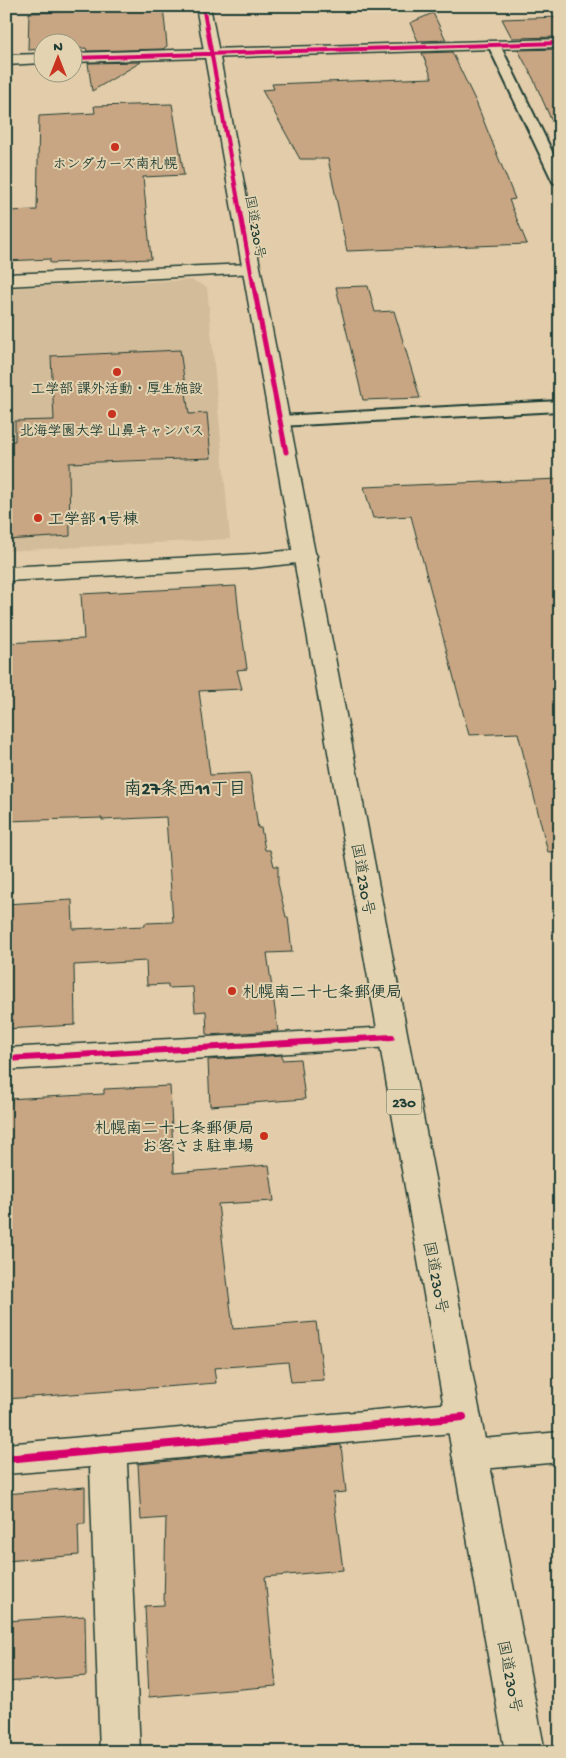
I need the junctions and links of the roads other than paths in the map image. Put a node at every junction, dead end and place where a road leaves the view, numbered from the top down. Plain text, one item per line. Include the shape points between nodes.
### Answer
1 (203, 6) edge
2 (560, 43) edge
3 (494, 45) junction
4 (213, 54) junction
5 (82, 58) edge
6 (32, 59) edge
7 (6, 60) edge
8 (560, 182) edge
9 (250, 269) junction
10 (6, 280) edge
11 (560, 406) edge
12 (280, 422) junction
13 (306, 556) junction
14 (6, 574) edge
15 (392, 1037) junction
16 (6, 1059) edge
17 (463, 1418) junction
18 (560, 1447) edge
19 (108, 1450) junction
20 (470, 1455) junction
21 (6, 1459) edge
22 (120, 1752) edge
23 (526, 1752) edge

1 - 4 main road, 国道230号 / 230
2 - 3 main road
3 - 4 main road
3 - 8 lane
4 - 5 main road
4 - 9 main road, 国道230号 / 230
6 - 7 main road
9 - 10 main road
9 - 12 main road, 国道230号 / 230
11 - 12 lane
12 - 13 main road, 国道230号 / 230
13 - 14 main road via 254,562
13 - 15 main road, 国道230号 / 230
15 - 16 main road
15 - 17 main road, 国道230号 / 230
17 - 19 main road
17 - 20 main road, 国道230号 / 230
18 - 20 main road
19 - 21 main road
19 - 22 main road
20 - 23 main road, 国道230号 / 230

